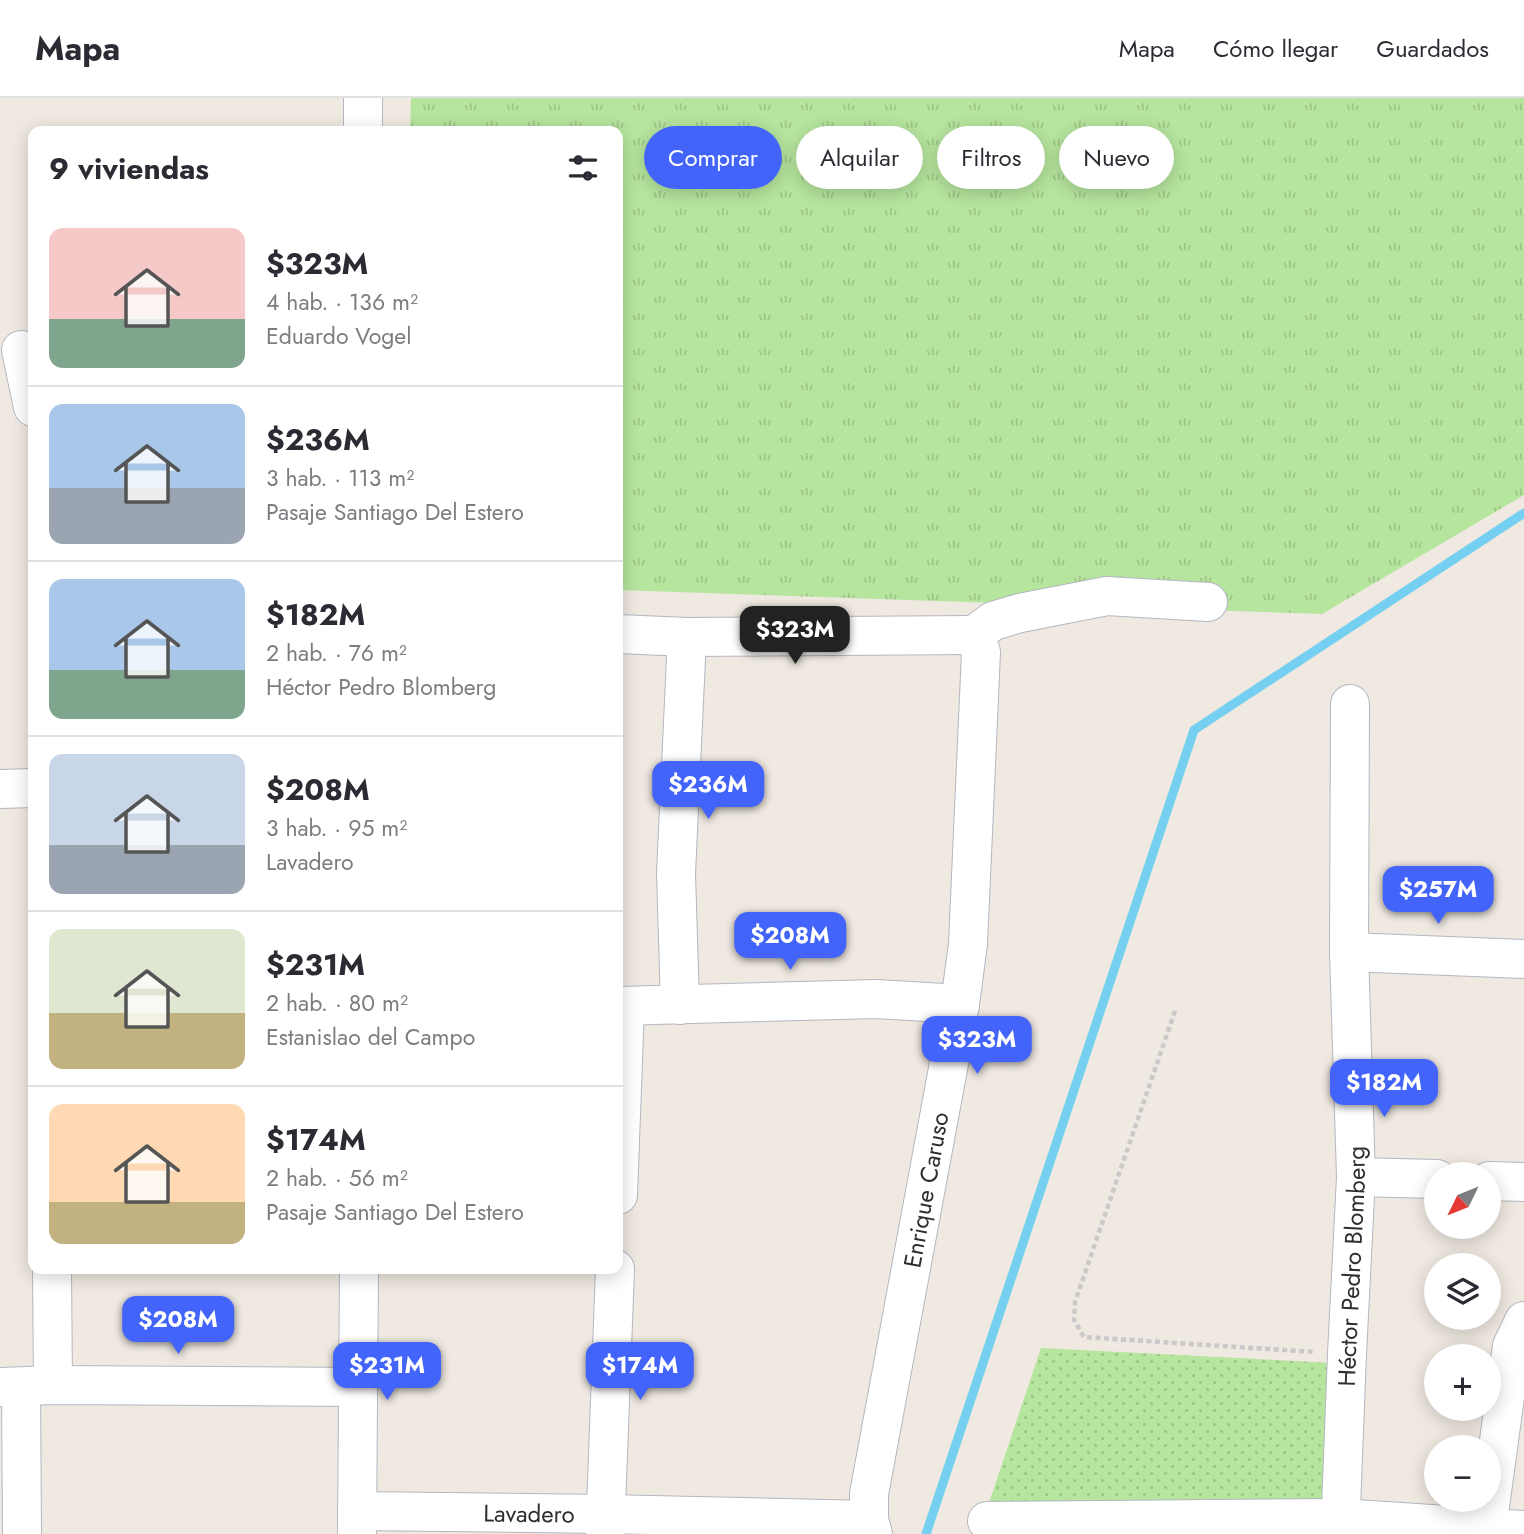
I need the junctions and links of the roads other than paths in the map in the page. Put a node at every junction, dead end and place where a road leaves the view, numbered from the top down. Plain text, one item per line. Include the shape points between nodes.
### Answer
1 (363, 98) edge
2 (363, 126) edge
3 (18, 350) edge
4 (28, 388) edge
5 (1208, 602) dead end
6 (623, 634) edge
7 (974, 635) junction
8 (687, 637) junction
9 (1350, 704) dead end
10 (0, 789) edge
11 (28, 789) edge
12 (1349, 952) junction
13 (1524, 959) edge
14 (680, 1004) junction
15 (960, 1004) junction
16 (623, 1006) edge
17 (1356, 1177) junction
18 (1424, 1179) edge
19 (1502, 1181) edge
20 (1524, 1182) edge
21 (51, 1274) edge
22 (359, 1274) edge
23 (615, 1274) edge
24 (1522, 1330) edge
25 (25, 1386) edge
26 (357, 1387) junction
27 (987, 1521) dead end
28 (357, 1522) edge
29 (606, 1524) edge
30 (1340, 1526) edge
31 (871, 1527) edge
32 (1487, 1528) junction
33 (1524, 1530) edge
34 (22, 1534) edge

1 - 2 street
3 - 4 street
5 - 7 street via 1107,596 1020,613 993,621
6 - 8 street
7 - 8 street
7 - 15 street, Enrique Caruso via 981,652 968,944
8 - 14 street via 676,873
9 - 12 street, Héctor Pedro Blomberg
10 - 11 street
12 - 13 street
12 - 17 street, Héctor Pedro Blomberg
14 - 15 street via 877,999
14 - 16 street
15 - 31 street, Enrique Caruso via 869,1494
17 - 18 street
17 - 30 street, Héctor Pedro Blomberg
19 - 20 street
21 - 25 street
22 - 26 street
23 - 29 street
24 - 32 street via 1512,1346
25 - 26 street
25 - 34 street
26 - 28 street
27 - 30 street
28 - 29 street, Lavadero
29 - 31 street, Lavadero
30 - 32 street
32 - 33 street

